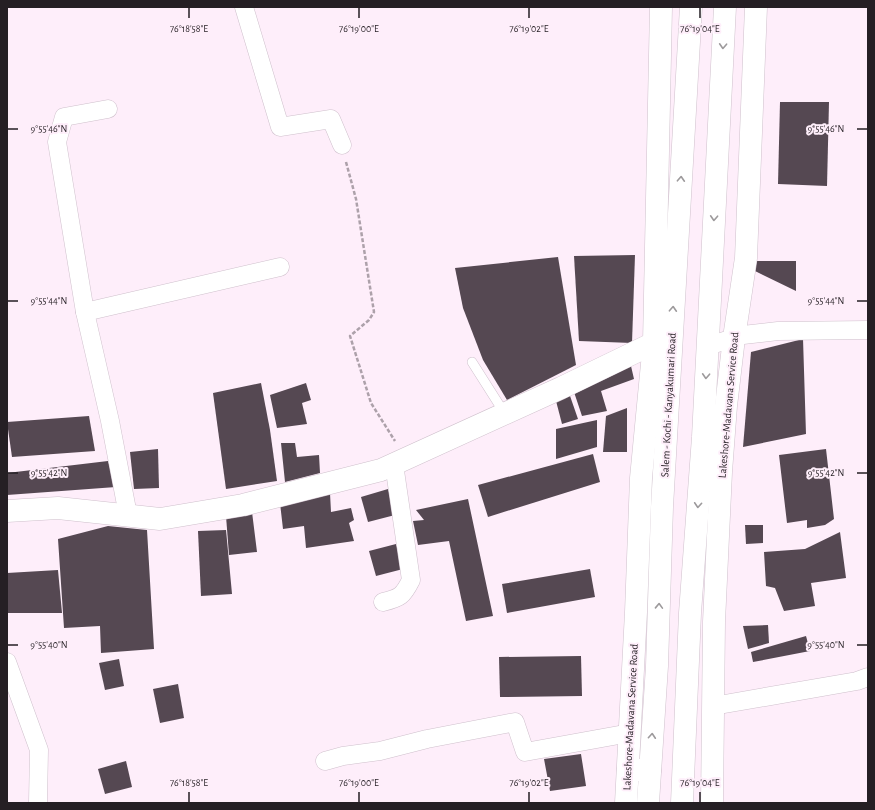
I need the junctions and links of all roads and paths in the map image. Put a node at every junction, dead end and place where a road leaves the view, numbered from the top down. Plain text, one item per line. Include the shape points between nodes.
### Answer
1 (244, 7) edge
2 (661, 7) edge
3 (691, 7) edge
4 (725, 7) edge
5 (756, 7) edge
6 (108, 109) dead end
7 (342, 146) joint
8 (280, 267) dead end
9 (85, 312) junction
10 (868, 330) edge
11 (734, 338) junction
12 (654, 342) junction
13 (708, 346) junction
14 (472, 362) dead end
15 (505, 414) junction
16 (400, 461) junction
17 (7, 511) edge
18 (128, 516) junction
19 (383, 602) dead end
20 (7, 662) edge
21 (868, 677) edge
22 (713, 706) junction
23 (630, 733) junction
24 (325, 761) dead end
25 (628, 770) junction
26 (650, 770) junction
27 (38, 803) edge
28 (626, 803) edge
29 (648, 803) edge
30 (682, 803) edge
31 (712, 803) edge

1 - 7 street via 280,127 331,118
2 - 12 main road, Lakeshore-Madavana Service Road
26 -> 3 main road, Salem - Kochi - Kanyakumari Road via 658,666 663,499
4 -> 13 main road
5 - 11 main road, Lakeshore-Madavana Service Road via 746,258
6 - 9 street via 64,117 57,142
7 - 16 path via 356,199 374,312 369,320 350,336 371,404
8 - 9 street
9 - 18 street
10 - 11 street via 778,331
11 - 13 street
11 - 22 main road, Lakeshore-Madavana Service Road via 721,472
12 - 15 main road
12 - 23 main road, Lakeshore-Madavana Service Road via 641,478
13 -> 30 main road via 690,613
14 - 15 lane
15 - 16 main road
16 - 18 main road via 381,470 243,505 160,519
16 - 19 street via 412,580 405,592 395,599
17 - 18 main road via 58,508
20 - 27 street via 39,750
21 - 22 street via 858,681
22 - 31 main road, Lakeshore-Madavana Service Road
23 - 24 street via 525,752 516,722
23 - 25 main road, Lakeshore-Madavana Service Road
25 - 26 main road
25 - 28 main road, Lakeshore-Madavana Service Road
26 - 29 main road, Salem - Kochi - Kanyakumari Road

